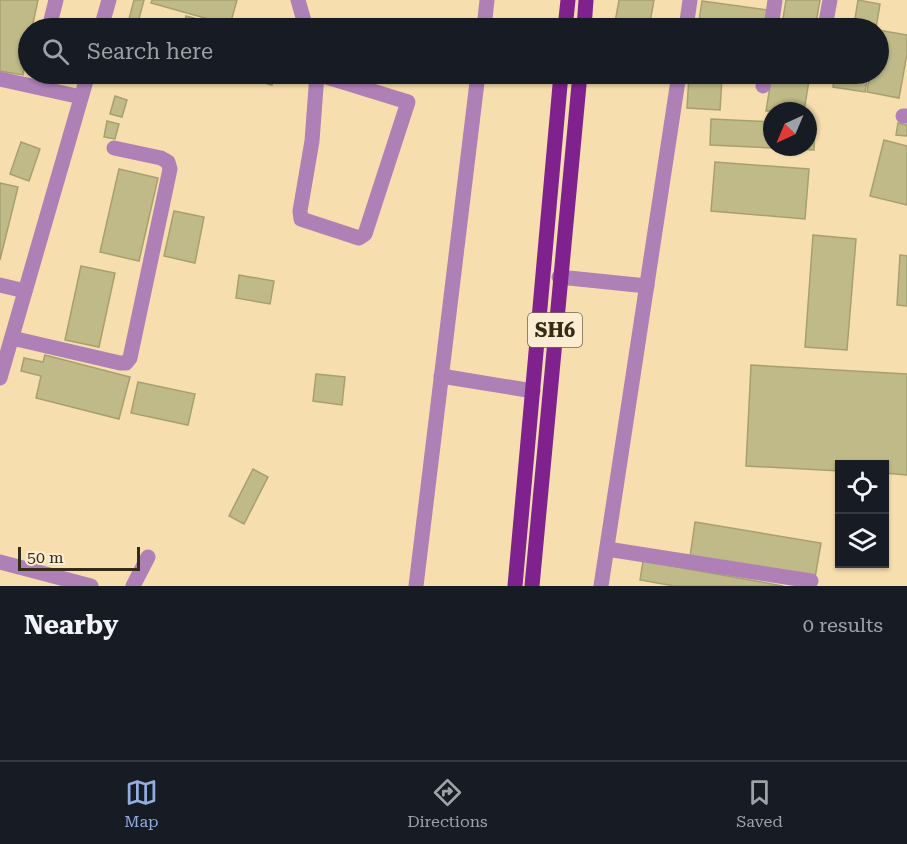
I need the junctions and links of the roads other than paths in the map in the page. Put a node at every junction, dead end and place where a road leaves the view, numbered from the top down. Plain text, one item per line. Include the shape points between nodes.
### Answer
1 (57, 0) edge
2 (109, 0) edge
3 (298, 0) edge
4 (487, 0) edge
5 (568, 0) edge
6 (586, 0) edge
7 (690, 0) edge
8 (775, 0) edge
9 (830, 0) edge
10 (52, 18) edge
11 (104, 18) edge
12 (303, 18) edge
13 (485, 18) edge
14 (567, 18) edge
15 (585, 18) edge
16 (687, 18) edge
17 (772, 18) edge
18 (827, 18) edge
19 (0, 79) edge
20 (18, 80) edge
21 (47, 84) edge
22 (85, 84) edge
23 (316, 84) edge
24 (350, 84) edge
25 (477, 84) edge
26 (560, 84) edge
27 (578, 84) edge
28 (677, 84) edge
29 (81, 97) junction
30 (114, 148) dead end
31 (560, 277) junction
32 (0, 285) edge
33 (647, 286) junction
34 (25, 291) junction
35 (12, 338) junction
36 (441, 376) junction
37 (0, 378) edge
38 (532, 391) junction
39 (607, 549) junction
40 (148, 557) dead end
41 (0, 561) edge
42 (811, 581) dead end
43 (91, 586) edge
44 (133, 586) edge
45 (416, 586) edge
46 (515, 586) edge
47 (532, 586) edge
48 (602, 586) edge

1 - 10 street
2 - 11 street
3 - 12 street
4 - 13 street
5 - 14 main road
6 - 15 main road
7 - 16 street
8 - 17 street
9 - 18 street
19 - 20 street
21 - 29 street
22 - 29 street
23 - 24 street via 301,219 359,238 364,234 408,102
25 - 36 street
26 - 38 main road, SH6
27 - 31 main road, SH6
28 - 33 street
29 - 34 street
30 - 35 street via 161,158 170,169 129,358 120,363
31 - 33 street
31 - 47 main road, SH6
32 - 34 street
33 - 39 street
34 - 35 street
35 - 37 street
36 - 38 street
36 - 45 street
38 - 46 main road, SH6
39 - 42 street
39 - 48 street
40 - 44 street
41 - 43 street

